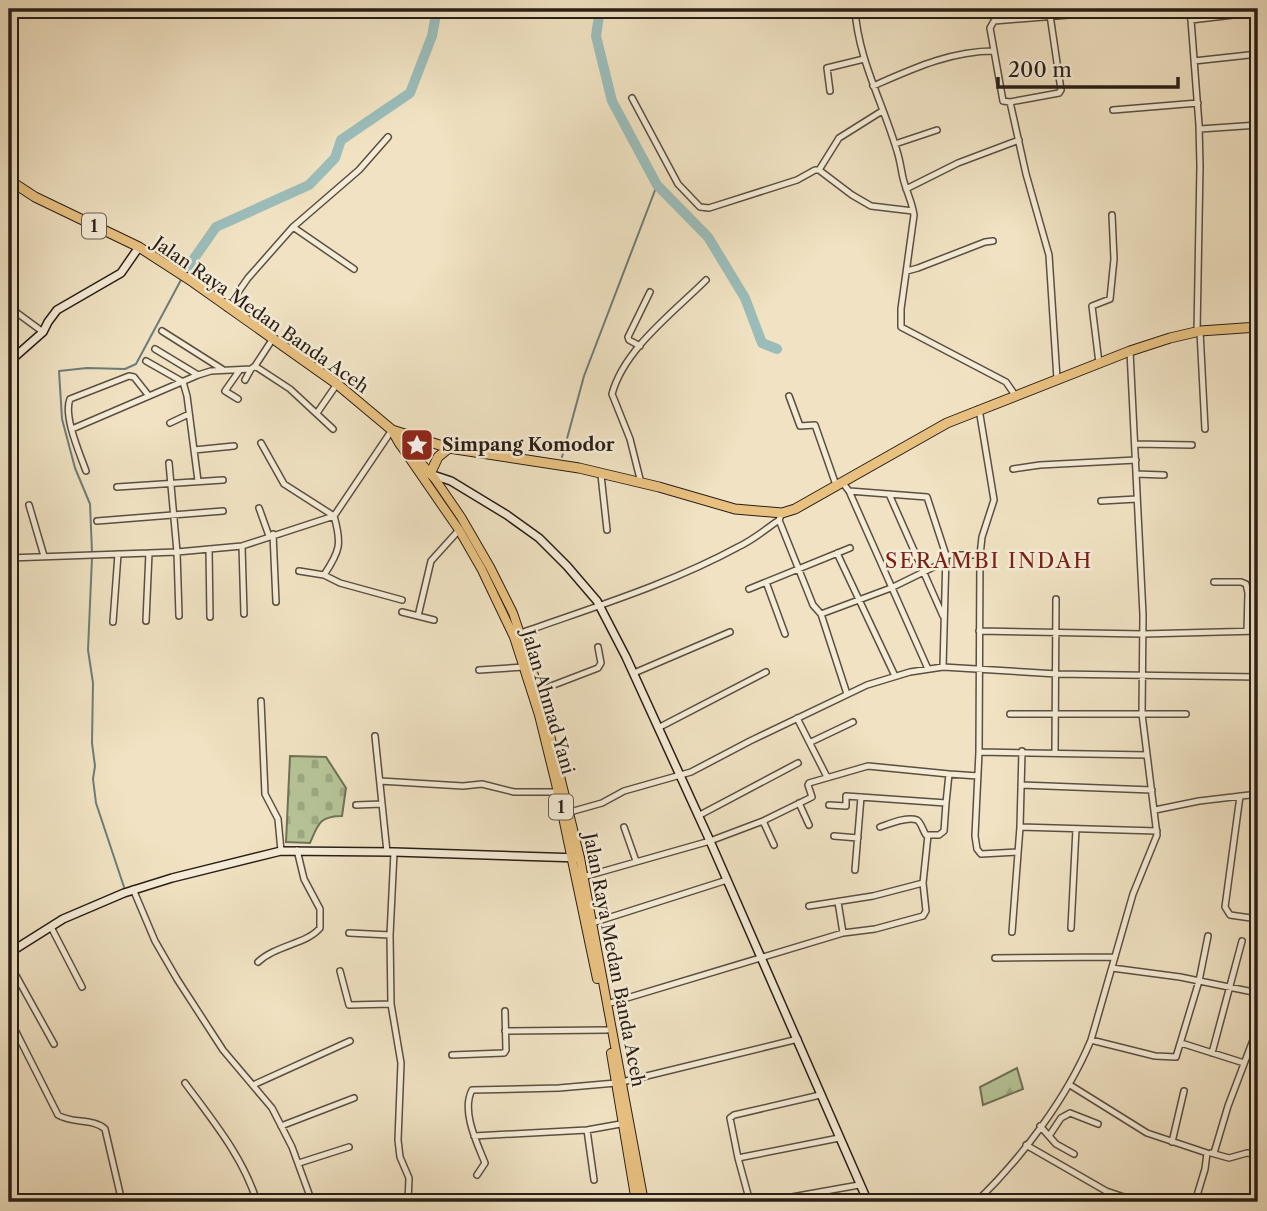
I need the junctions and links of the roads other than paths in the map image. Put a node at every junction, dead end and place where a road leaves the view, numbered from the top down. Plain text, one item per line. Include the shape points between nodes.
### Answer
1 (855, 9) edge
2 (1144, 9) edge
3 (1188, 9) edge
4 (1078, 11) edge
5 (1258, 12) edge
6 (1050, 15) junction
7 (1191, 20) junction
8 (994, 51) junction
9 (1258, 54) edge
10 (864, 59) junction
11 (1194, 61) junction
12 (873, 86) junction
13 (830, 91) dead end
14 (632, 98) dead end
15 (1010, 103) junction
16 (1198, 103) junction
17 (1113, 110) dead end
18 (882, 111) junction
19 (1258, 125) edge
20 (937, 130) dead end
21 (1200, 130) junction
22 (388, 137) dead end
23 (1019, 140) junction
24 (895, 144) junction
25 (819, 170) junction
26 (9, 180) edge
27 (906, 189) junction
28 (913, 211) junction
29 (1112, 215) dead end
30 (293, 227) junction
31 (993, 241) dead end
32 (139, 247) junction
33 (355, 269) dead end
34 (907, 271) junction
35 (706, 280) dead end
36 (650, 292) dead end
37 (9, 307) edge
38 (227, 308) junction
39 (1258, 327) edge
40 (162, 331) dead end
41 (43, 332) junction
42 (1198, 332) junction
43 (272, 340) junction
44 (640, 346) junction
45 (155, 349) dead end
46 (1130, 351) junction
47 (10, 359) edge
48 (146, 361) dead end
49 (1099, 363) junction
50 (253, 368) junction
51 (223, 370) junction
52 (239, 371) junction
53 (198, 375) junction
54 (1057, 379) junction
55 (245, 380) dead end
56 (183, 382) junction
57 (337, 384) junction
58 (1015, 395) junction
59 (149, 396) junction
60 (789, 396) dead end
61 (238, 399) dead end
62 (979, 409) junction
63 (317, 413) junction
64 (189, 414) junction
65 (170, 423) dead end
66 (72, 429) junction
67 (332, 429) dead end
68 (1205, 429) dead end
69 (392, 430) junction
70 (261, 443) dead end
71 (400, 444) junction
72 (1135, 444) junction
73 (1192, 445) dead end
74 (234, 446) dead end
75 (449, 448) junction
76 (194, 450) junction
77 (1136, 460) junction
78 (169, 463) dead end
79 (1013, 469) dead end
80 (86, 471) dead end
81 (430, 474) junction
82 (1136, 474) junction
83 (601, 475) junction
84 (1164, 475) dead end
85 (223, 480) dead end
86 (198, 481) junction
87 (641, 483) junction
88 (171, 484) junction
89 (839, 484) junction
90 (117, 487) dead end
91 (849, 491) junction
92 (889, 494) junction
93 (1137, 499) junction
94 (1101, 502) dead end
95 (29, 505) dead end
96 (259, 508) dead end
97 (223, 512) dead end
98 (174, 515) junction
99 (334, 516) junction
100 (781, 517) junction
101 (97, 521) dead end
102 (459, 530) junction
103 (607, 530) dead end
104 (271, 535) junction
105 (242, 546) junction
106 (850, 548) dead end
107 (209, 549) junction
108 (177, 552) junction
109 (149, 553) junction
110 (837, 553) junction
111 (118, 554) junction
112 (981, 555) junction
113 (44, 556) junction
114 (9, 558) edge
115 (946, 558) junction
116 (799, 569) junction
117 (299, 571) dead end
118 (924, 573) junction
119 (324, 575) junction
120 (766, 582) junction
121 (1214, 582) dead end
122 (891, 588) junction
123 (749, 589) dead end
124 (402, 600) dead end
125 (1056, 600) dead end
126 (860, 601) junction
127 (276, 602) dead end
128 (599, 605) junction
129 (402, 612) dead end
130 (244, 614) dead end
131 (821, 614) junction
132 (418, 615) junction
133 (179, 616) dead end
134 (210, 617) dead end
135 (434, 620) dead end
136 (945, 620) junction
137 (146, 621) dead end
138 (113, 622) dead end
139 (979, 631) junction
140 (1247, 631) junction
141 (1258, 631) edge
142 (730, 632) dead end
143 (521, 633) junction
144 (1056, 633) junction
145 (785, 634) dead end
146 (1143, 634) junction
147 (598, 647) dead end
148 (524, 667) junction
149 (943, 667) junction
150 (928, 669) junction
151 (979, 669) junction
152 (479, 670) dead end
153 (766, 672) dead end
154 (634, 673) junction
155 (1057, 674) junction
156 (1143, 675) junction
157 (895, 676) junction
158 (1258, 677) edge
159 (536, 692) junction
160 (847, 694) junction
161 (261, 701) dead end
162 (1185, 713) dead end
163 (1010, 714) dead end
164 (1142, 714) junction
165 (1056, 715) junction
166 (797, 718) junction
167 (853, 722) dead end
168 (659, 728) junction
169 (375, 736) dead end
170 (811, 742) junction
171 (1022, 751) junction
172 (979, 752) junction
173 (1055, 752) junction
174 (1147, 755) junction
175 (797, 763) dead end
176 (950, 774) junction
177 (679, 776) junction
178 (978, 776) junction
179 (827, 777) junction
180 (380, 781) junction
181 (1021, 785) junction
182 (1152, 790) junction
183 (558, 792) junction
184 (1258, 794) edge
185 (1240, 796) junction
186 (861, 797) junction
187 (799, 803) junction
188 (946, 803) junction
189 (382, 804) junction
190 (356, 805) dead end
191 (829, 805) dead end
192 (1155, 810) junction
193 (570, 812) junction
194 (698, 816) junction
195 (763, 821) junction
196 (810, 825) dead end
197 (624, 827) dead end
198 (880, 827) dead end
199 (1020, 827) junction
200 (1076, 829) junction
201 (1157, 831) junction
202 (928, 835) junction
203 (834, 836) dead end
204 (858, 838) junction
205 (710, 841) junction
206 (774, 845) dead end
207 (297, 850) junction
208 (281, 851) junction
209 (390, 852) junction
210 (1018, 852) junction
211 (576, 858) junction
212 (636, 861) junction
213 (855, 870) dead end
214 (583, 877) junction
215 (727, 880) junction
216 (923, 883) junction
217 (129, 891) junction
218 (838, 902) junction
219 (808, 906) dead end
220 (1258, 919) edge
221 (592, 923) junction
222 (51, 927) junction
223 (1071, 928) dead end
224 (1012, 932) dead end
225 (349, 933) dead end
226 (843, 933) junction
227 (390, 935) junction
228 (1208, 936) dead end
229 (9, 940) edge
230 (1242, 941) dead end
231 (12, 951) edge
232 (761, 957) junction
233 (1115, 957) junction
234 (995, 958) dead end
235 (258, 961) dead end
236 (9, 963) edge
237 (1112, 968) junction
238 (340, 971) dead end
239 (1199, 981) junction
240 (82, 987) dead end
241 (1230, 987) junction
242 (1258, 993) edge
243 (391, 1004) junction
244 (607, 1004) junction
245 (505, 1011) dead end
246 (9, 1018) edge
247 (1258, 1027) edge
248 (607, 1030) junction
249 (505, 1031) junction
250 (798, 1039) junction
251 (1091, 1040) junction
252 (350, 1041) dead end
253 (1181, 1043) junction
254 (54, 1044) dead end
255 (1212, 1053) junction
256 (452, 1055) dead end
257 (1244, 1063) junction
258 (619, 1082) junction
259 (185, 1083) dead end
260 (253, 1085) junction
261 (1070, 1085) junction
262 (1184, 1091) dead end
263 (820, 1095) junction
264 (354, 1098) dead end
265 (626, 1123) junction
266 (1098, 1124) dead end
267 (281, 1126) junction
268 (1040, 1126) junction
269 (587, 1130) junction
270 (474, 1136) junction
271 (1049, 1136) junction
272 (839, 1138) junction
273 (1172, 1142) junction
274 (1026, 1145) junction
275 (349, 1147) dead end
276 (1207, 1153) junction
277 (1214, 1153) junction
278 (1074, 1154) dead end
279 (1258, 1154) edge
280 (738, 1158) junction
281 (299, 1163) junction
282 (477, 1175) dead end
283 (594, 1180) dead end
284 (859, 1185) junction
285 (122, 1202) edge
286 (257, 1202) edge
287 (312, 1202) edge
288 (408, 1202) edge
289 (636, 1202) edge
290 (644, 1202) edge
291 (750, 1202) edge
292 (764, 1202) edge
293 (868, 1202) edge
294 (976, 1202) edge
295 (1139, 1202) edge
296 (1195, 1202) edge

1 - 10 street
2 - 4 street
3 - 7 street
4 - 6 street
5 - 7 street
6 - 8 street via 994,21 990,27
6 - 15 street via 1061,90
7 - 11 street
8 - 12 street via 963,52
8 - 15 street via 1003,101
9 - 11 street
10 - 12 street
10 - 13 street via 827,68
11 - 16 street
12 - 18 street
14 - 25 street via 678,184 700,207 709,208
15 - 23 street
16 - 17 street
16 - 21 street
18 - 24 street
18 - 25 street via 839,138
19 - 21 street
20 - 24 street
21 - 42 street
22 - 30 street via 359,170
23 - 27 street
23 - 54 street via 1049,255
24 - 27 street
25 - 28 street via 871,206
26 - 32 highway, Jalan Raya Medan Banda Aceh / 1
27 - 28 street
28 - 34 street
29 - 49 street via 1110,299 1092,306
30 - 33 street
30 - 38 street
31 - 34 street
32 - 38 highway, Jalan Raya Medan Banda Aceh / 1
32 - 41 main road via 121,274 57,310
34 - 58 street via 901,327 1006,382
35 - 44 street
36 - 44 street via 628,337
37 - 41 street
38 - 43 highway, Jalan Raya Medan Banda Aceh / 1
39 - 42 highway
40 - 51 street
41 - 47 main road
42 - 46 highway
42 - 68 street
43 - 50 street
43 - 57 highway, Jalan Raya Medan Banda Aceh / 1
44 - 87 street via 618,375 612,394
45 - 53 street
46 - 49 highway
46 - 72 street
48 - 56 street
49 - 54 highway
50 - 52 street
50 - 55 street
50 - 63 street via 290,389
51 - 52 street
51 - 53 street
52 - 61 street via 225,391
53 - 56 street
54 - 58 highway
56 - 59 street
56 - 64 street
57 - 63 street
57 - 69 highway, Jalan Raya Medan Banda Aceh / 1
58 - 62 highway
59 - 66 street
59 - 66 street via 129,376 70,400
60 - 89 street via 800,426 815,425
62 - 89 highway
62 - 112 street via 994,500
63 - 67 street
64 - 65 street
64 - 76 street
66 - 80 street
69 - 71 highway, Jalan Raya Medan Banda Aceh / 1
69 - 75 highway
69 - 99 street
70 - 99 street via 284,484
71 - 81 main road, Jalan Raya Medan Banda Aceh / 1
71 - 102 main road, Jalan Ahmad Yani / 1
72 - 73 street
72 - 77 street
74 - 76 street
75 - 81 highway via 438,457
75 - 83 highway
76 - 86 street
77 - 79 street
77 - 82 street
78 - 88 street
81 - 128 main road via 451,481 539,538
81 - 143 main road, Jalan Raya Medan Banda Aceh / 1 via 490,567
82 - 84 street
82 - 93 street
83 - 87 highway
83 - 103 street
85 - 86 street
86 - 88 street
87 - 100 highway
88 - 90 street
88 - 98 street
89 - 91 street
89 - 100 highway
91 - 92 street
91 - 122 street
92 - 115 street via 927,497
92 - 118 street
93 - 94 street
93 - 146 street
95 - 113 street
96 - 104 street
97 - 98 street
98 - 101 street
98 - 108 street
99 - 104 street
99 - 119 street via 339,550
100 - 116 street
100 - 128 street via 741,546
102 - 132 street via 430,561
102 - 148 main road, Jalan Ahmad Yani / 1 via 508,622
104 - 105 street
104 - 127 street
105 - 107 street
105 - 130 street
106 - 110 street
107 - 108 street
107 - 134 street
108 - 109 street
108 - 133 street
109 - 111 street
109 - 137 street
110 - 116 street
110 - 126 street
111 - 113 street
111 - 138 street
112 - 115 street
112 - 139 street
113 - 114 street
115 - 118 street
115 - 136 street
116 - 120 street
116 - 131 street
117 - 119 street
118 - 122 street
118 - 136 street
119 - 124 street
120 - 123 street
120 - 145 street
121 - 140 street via 1246,584
122 - 126 street
122 - 150 street
125 - 144 street
126 - 131 street
126 - 157 street
128 - 143 street
128 - 154 main road
129 - 132 street
131 - 160 street
132 - 135 street
136 - 149 street
139 - 144 street
139 - 151 street
140 - 141 street
140 - 146 street
142 - 154 street
143 - 159 main road, Jalan Raya Medan Banda Aceh / 1
144 - 146 street
144 - 155 street
146 - 156 street
147 - 159 street via 598,668
148 - 152 street
148 - 159 main road, Jalan Ahmad Yani / 1
149 - 150 street
149 - 151 street
150 - 157 street
151 - 155 street
151 - 172 street
153 - 168 street
154 - 168 main road
155 - 156 street
155 - 165 street
156 - 158 street
156 - 164 street
157 - 160 street
159 - 183 main road, Jalan Ahmad Yani / 1
159 - 193 main road, Jalan Raya Medan Banda Aceh / 1
160 - 166 street
161 - 208 street via 265,793 278,820
162 - 164 street
163 - 165 street
164 - 165 street
164 - 174 street
165 - 173 street
166 - 170 street
166 - 177 street
167 - 170 street
168 - 177 main road
169 - 180 street
170 - 179 street
171 - 172 street
171 - 173 street
171 - 181 street
172 - 178 street
173 - 174 street
174 - 182 street
175 - 194 street
176 - 178 street
176 - 179 street via 868,766
176 - 188 street
177 - 193 street
177 - 194 main road
178 - 210 street via 977,849 981,854
179 - 187 street via 808,784 813,796
180 - 183 street
180 - 189 street
181 - 182 street
181 - 199 street
182 - 192 street
183 - 211 main road, Jalan Ahmad Yani / 1
184 - 185 street
185 - 192 street
185 - 220 street via 1226,907 1230,915
186 - 188 street
186 - 191 street via 846,796 846,806
186 - 204 street
187 - 195 street
187 - 196 street
188 - 202 street via 943,833
189 - 190 street
189 - 209 street
192 - 201 street
193 - 211 main road, Jalan Raya Medan Banda Aceh / 1
194 - 205 main road
195 - 205 street
195 - 206 street
197 - 212 street
198 - 202 street via 917,820
199 - 200 street
199 - 210 street
200 - 201 street
200 - 223 street
201 - 233 street
202 - 216 street
203 - 204 street
204 - 213 street
205 - 212 street
205 - 215 main road
207 - 208 main road
207 - 209 main road
207 - 235 street via 304,879 320,909 320,928
208 - 217 main road
209 - 211 main road
209 - 227 street
210 - 224 street
211 - 214 main road, Jalan Raya Medan Banda Aceh / 1
211 - 248 main road, Jalan Ahmad Yani / 1
212 - 214 street
214 - 221 main road, Jalan Raya Medan Banda Aceh / 1
215 - 221 street
215 - 232 main road
216 - 218 street
216 - 226 street via 923,916
217 - 222 main road
217 - 260 street via 177,979 223,1050
218 - 219 street
218 - 226 street
221 - 244 main road, Jalan Raya Medan Banda Aceh / 1
222 - 231 main road
222 - 240 street
225 - 227 street
226 - 232 street
227 - 243 street
228 - 239 street
229 - 231 street
230 - 241 street
232 - 244 street
232 - 250 main road
233 - 234 street
233 - 237 street
236 - 254 street
237 - 239 street
237 - 251 street
238 - 243 street via 349,1005
239 - 241 street
239 - 253 street
241 - 242 street
241 - 255 street
243 - 288 street via 400,1052 398,1140 409,1178
244 - 258 main road, Jalan Raya Medan Banda Aceh / 1
245 - 249 street
246 - 285 street via 58,1115 105,1129
247 - 257 street
248 - 249 street
248 - 258 main road, Jalan Ahmad Yani / 1
249 - 256 street via 504,1053
250 - 258 street
250 - 263 main road
251 - 253 street via 1172,1058
251 - 261 street
252 - 260 street
253 - 255 street
255 - 257 street
257 - 277 street
258 - 265 main road, Jalan Ahmad Yani / 1
258 - 270 street via 476,1089 468,1104
259 - 286 street via 225,1136
260 - 267 street
261 - 268 street
261 - 273 street via 1147,1133
262 - 273 street
263 - 272 main road
263 - 280 street via 732,1117
264 - 267 street
265 - 269 street
265 - 289 main road, Jalan Ahmad Yani / 1
265 - 290 main road, 1
266 - 271 street via 1070,1113
267 - 281 street
268 - 271 street
268 - 274 street
269 - 270 street
269 - 283 street
270 - 282 street via 485,1163
271 - 278 street
272 - 280 street
272 - 284 main road
273 - 276 street
274 - 294 street
274 - 295 street via 1106,1191
275 - 281 street
276 - 277 street
276 - 296 street
277 - 279 street via 1230,1158
280 - 291 street
281 - 287 street
284 - 292 street
284 - 293 main road

